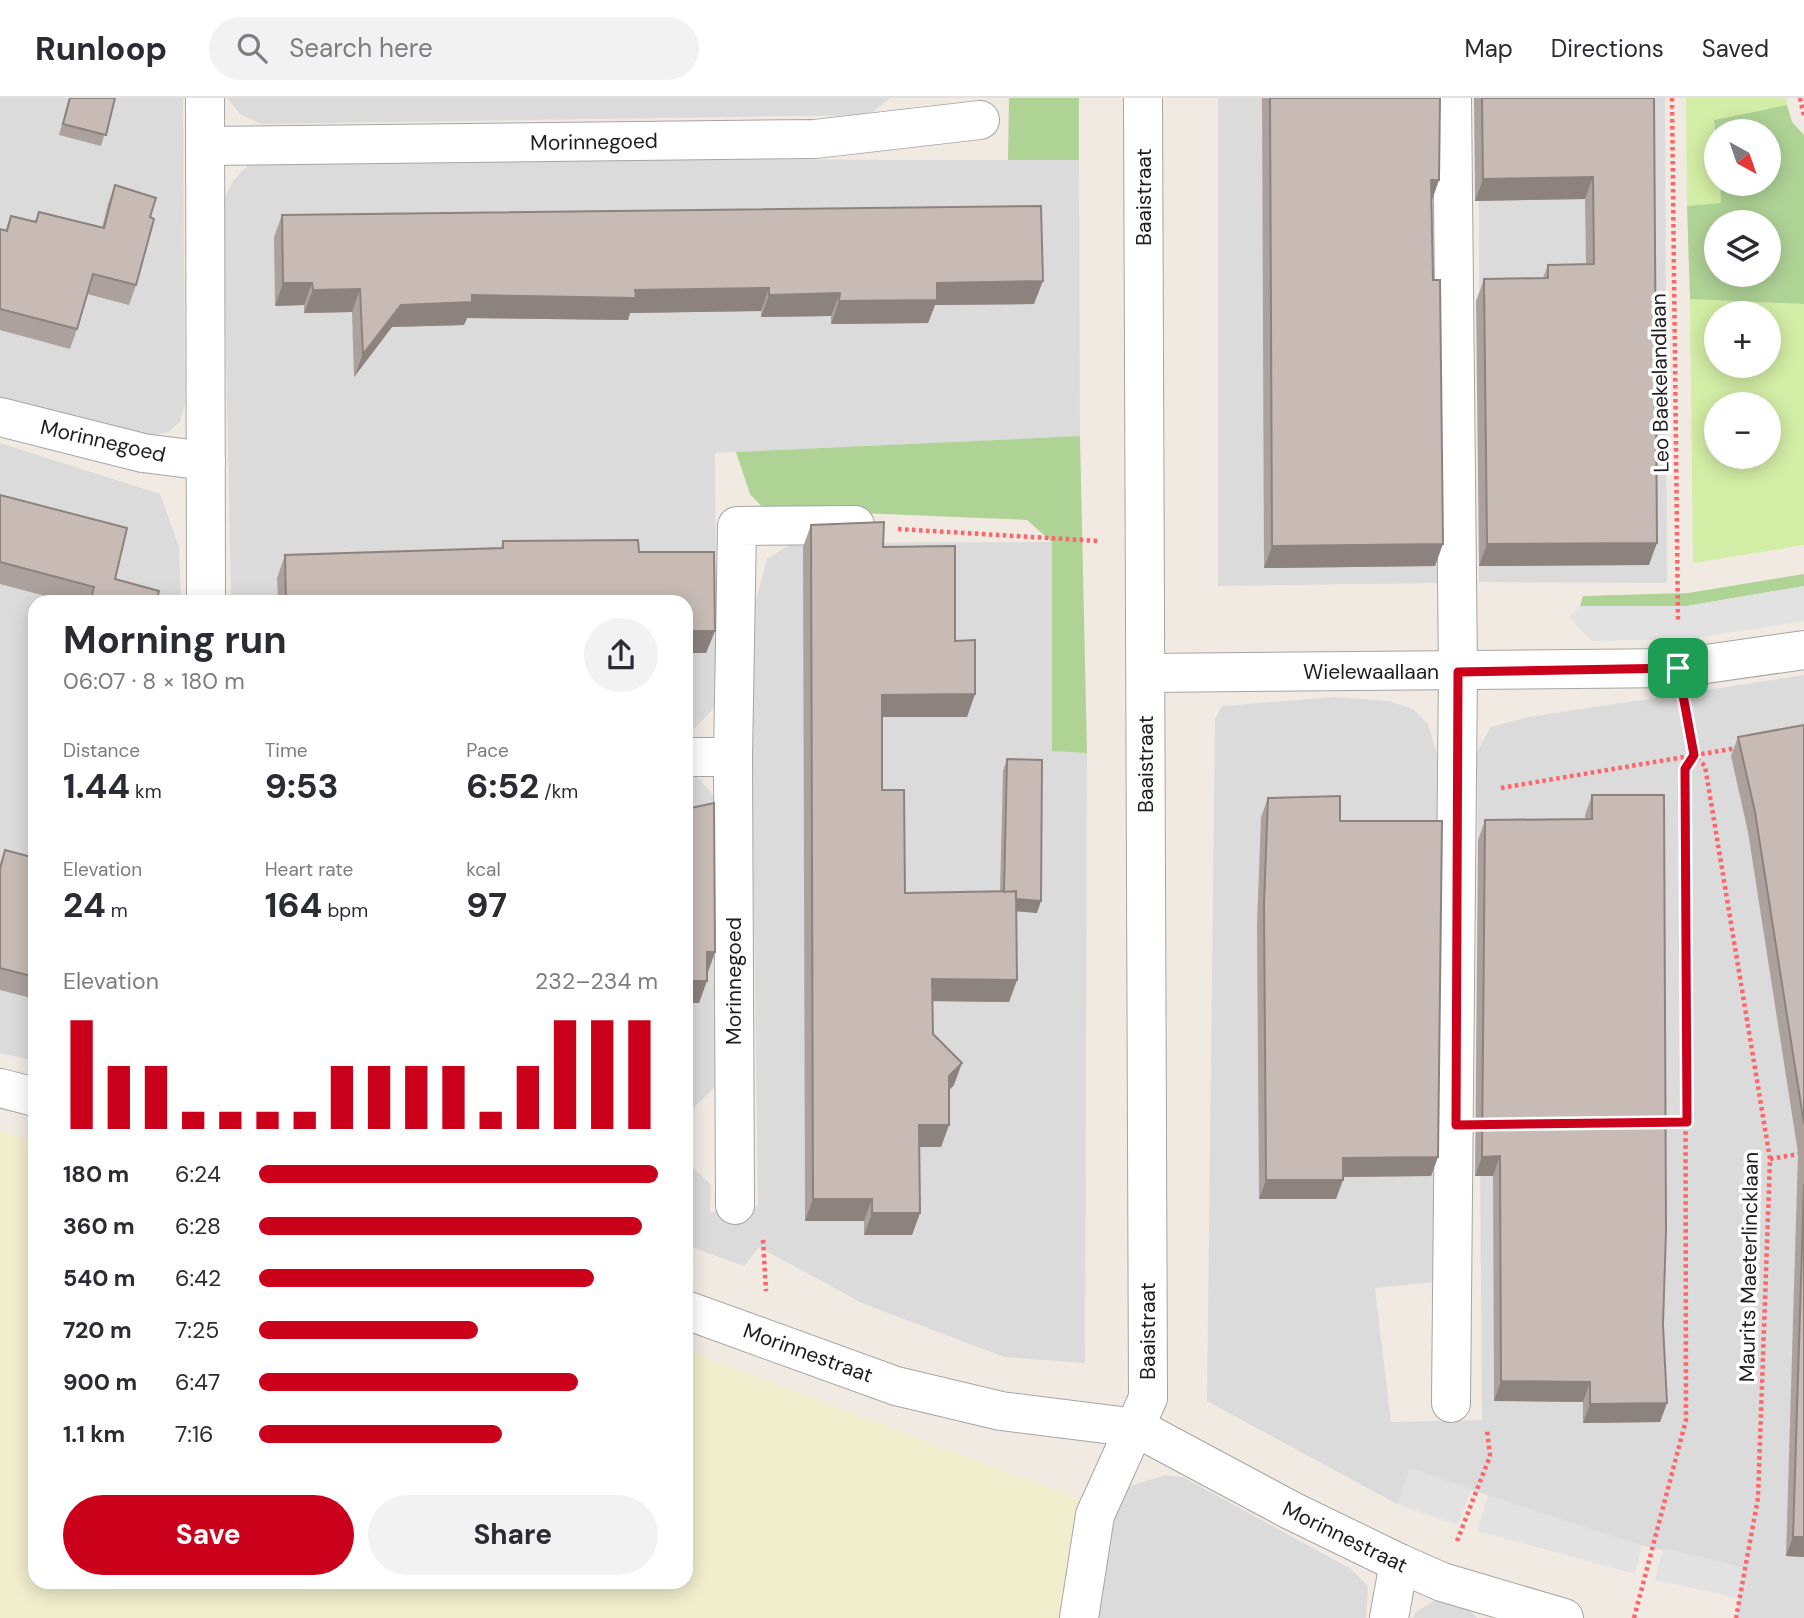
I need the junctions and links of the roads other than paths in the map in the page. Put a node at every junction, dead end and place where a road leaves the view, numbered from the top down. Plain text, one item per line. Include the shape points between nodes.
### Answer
1 (205, 98) edge
2 (1143, 98) edge
3 (1452, 98) edge
4 (980, 120) dead end
5 (206, 146) junction
6 (0, 417) edge
7 (206, 461) junction
8 (855, 525) edge
9 (206, 595) edge
10 (1804, 650) edge
11 (1458, 672) junction
12 (1146, 673) junction
13 (693, 757) edge
14 (733, 757) junction
15 (0, 1088) edge
16 (28, 1095) edge
17 (735, 1205) road end
18 (693, 1312) edge
19 (1451, 1404) road end
20 (1137, 1428) junction
21 (1399, 1563) junction
22 (1079, 1618) edge
23 (1389, 1618) edge
24 (1564, 1618) edge

1 - 5 street
2 - 12 street, Baaistraat
3 - 11 street
4 - 5 street, Morinnegoed via 815,139
5 - 7 street
6 - 7 street, Morinnegoed via 143,453
7 - 9 street
8 - 14 street, Morinnegoed via 737,526
10 - 11 street, Wielewaallaan via 1678,668
11 - 12 street, Wielewaallaan
11 - 19 street
12 - 20 street, Baaistraat via 1148,1398
13 - 14 street
14 - 17 street, Morinnegoed
15 - 16 street
18 - 20 street, Morinnestraat via 896,1386 1001,1411
20 - 21 street, Morinnestraat
20 - 22 street via 1095,1515
21 - 23 street
21 - 24 street, Morinnestraat via 1441,1582

